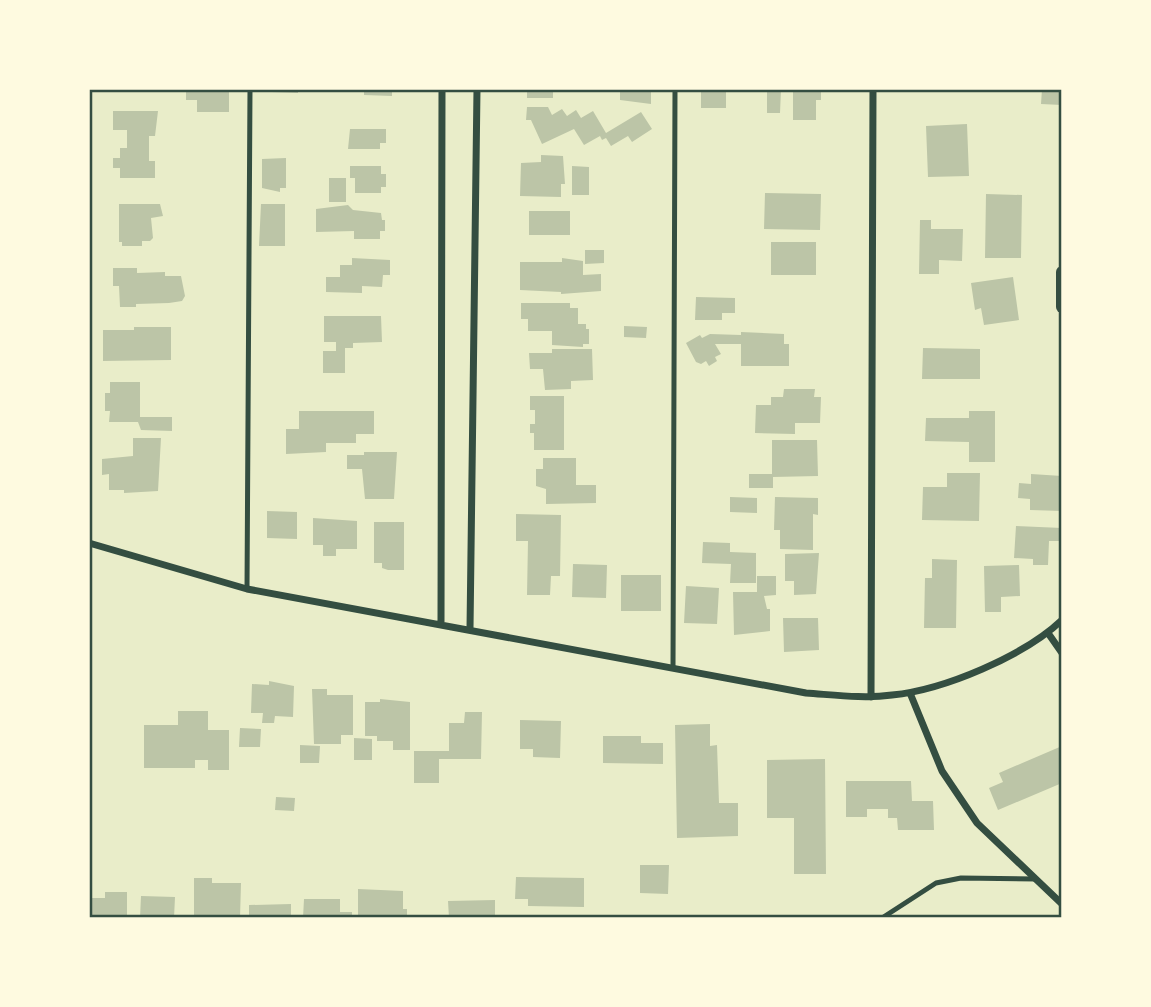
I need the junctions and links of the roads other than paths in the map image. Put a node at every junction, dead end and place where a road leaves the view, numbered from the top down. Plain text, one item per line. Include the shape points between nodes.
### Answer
1 (250, 89) edge
2 (442, 89) edge
3 (477, 89) edge
4 (675, 89) edge
5 (873, 89) edge
6 (1062, 272) edge
7 (1062, 307) edge
8 (89, 543) edge
9 (247, 589) junction
10 (1062, 620) edge
11 (441, 623) junction
12 (470, 629) junction
13 (1048, 633) junction
14 (1062, 653) edge
15 (673, 667) junction
16 (911, 693) junction
17 (871, 697) junction
18 (1037, 879) junction
19 (1062, 904) edge
20 (882, 918) edge

1 - 9 lane
2 - 11 street
3 - 12 street
4 - 15 lane
5 - 17 street
6 - 7 street
8 - 9 street
9 - 11 street
10 - 13 street
11 - 12 street
12 - 15 street
13 - 14 street
13 - 16 street via 981,669
15 - 17 street via 777,690
16 - 17 street
16 - 18 street via 942,771 977,823
18 - 19 street
18 - 20 lane via 949,880 926,888

